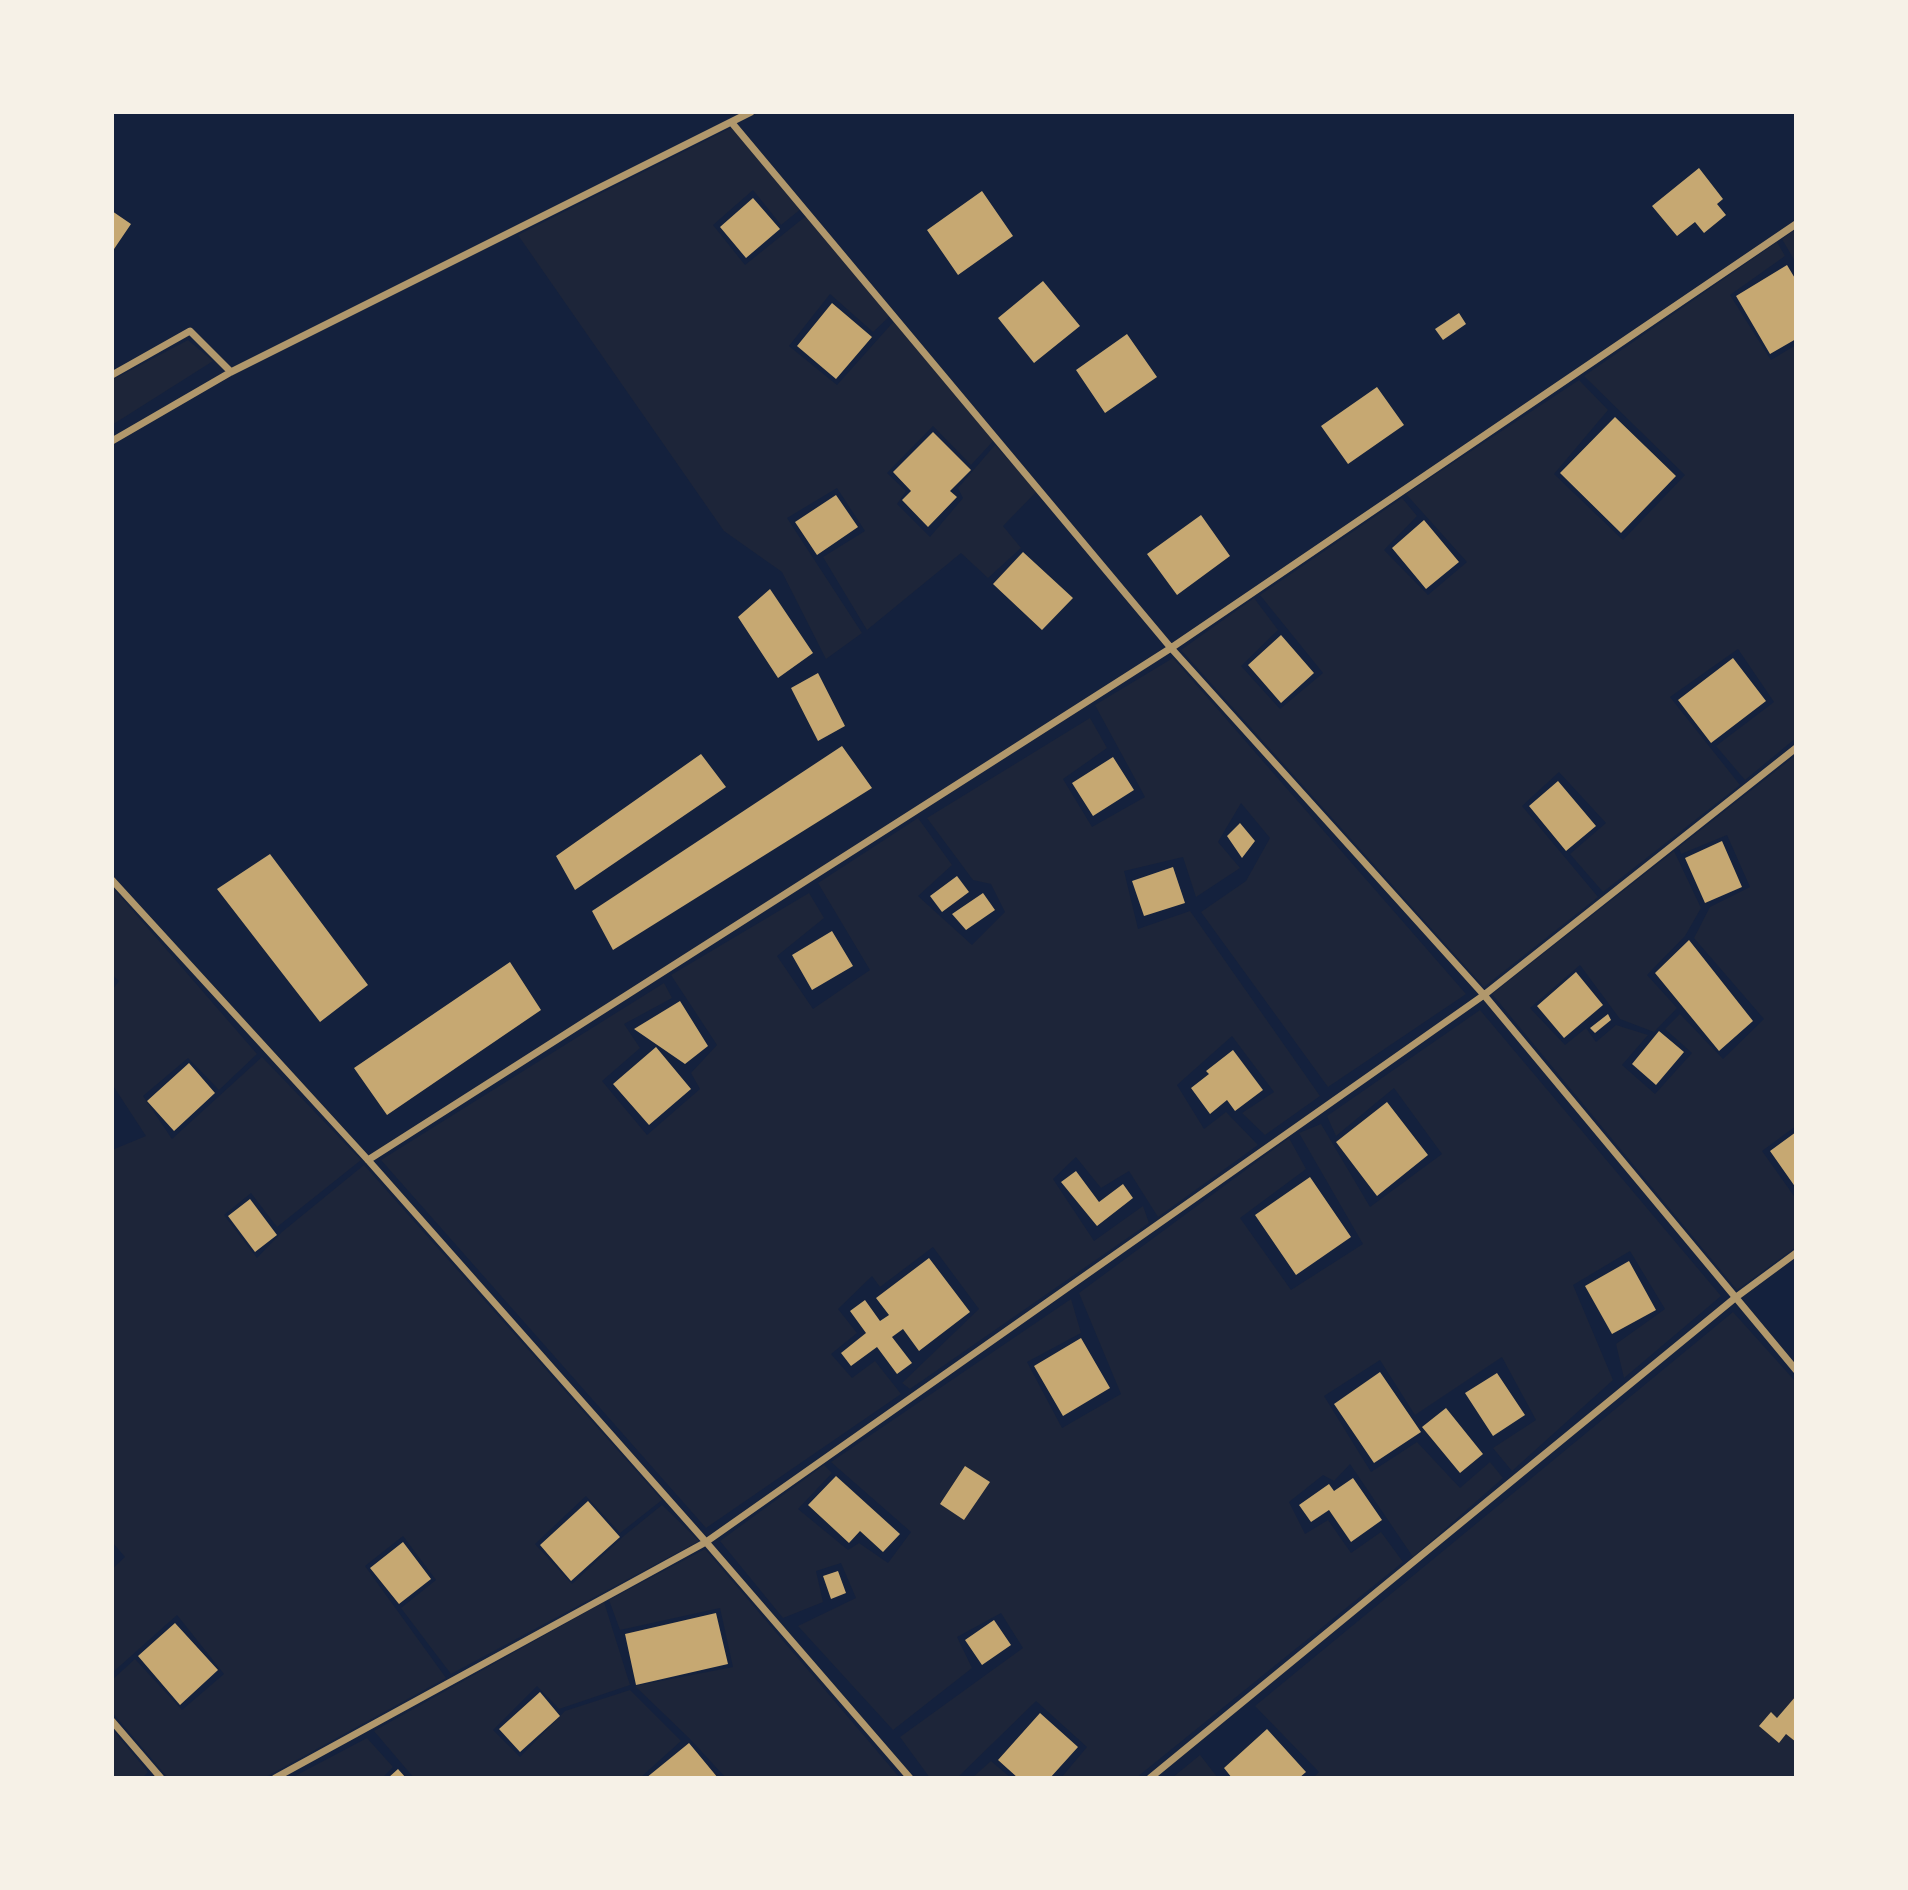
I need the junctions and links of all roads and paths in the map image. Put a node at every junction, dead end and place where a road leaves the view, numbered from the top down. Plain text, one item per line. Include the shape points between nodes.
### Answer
1 (751, 112) edge
2 (732, 123) junction
3 (1796, 224) edge
4 (231, 372) junction
5 (112, 375) edge
6 (112, 441) edge
7 (1171, 648) junction
8 (1796, 748) edge
9 (112, 880) edge
10 (1484, 995) junction
11 (368, 1160) junction
12 (1796, 1253) edge
13 (1735, 1298) junction
14 (1796, 1370) edge
15 (706, 1542) junction
16 (112, 1721) edge
17 (161, 1778) edge
18 (275, 1778) edge
19 (911, 1778) edge
20 (1150, 1778) edge

1 - 2 street
2 - 4 street
2 - 7 street
3 - 7 street
4 - 5 street via 190,331
4 - 6 street
7 - 10 street
7 - 11 street
8 - 10 street
9 - 11 street
10 - 13 street
10 - 15 street
11 - 15 street
12 - 13 street
13 - 14 street
13 - 20 street
15 - 18 street
15 - 19 street
16 - 17 street

